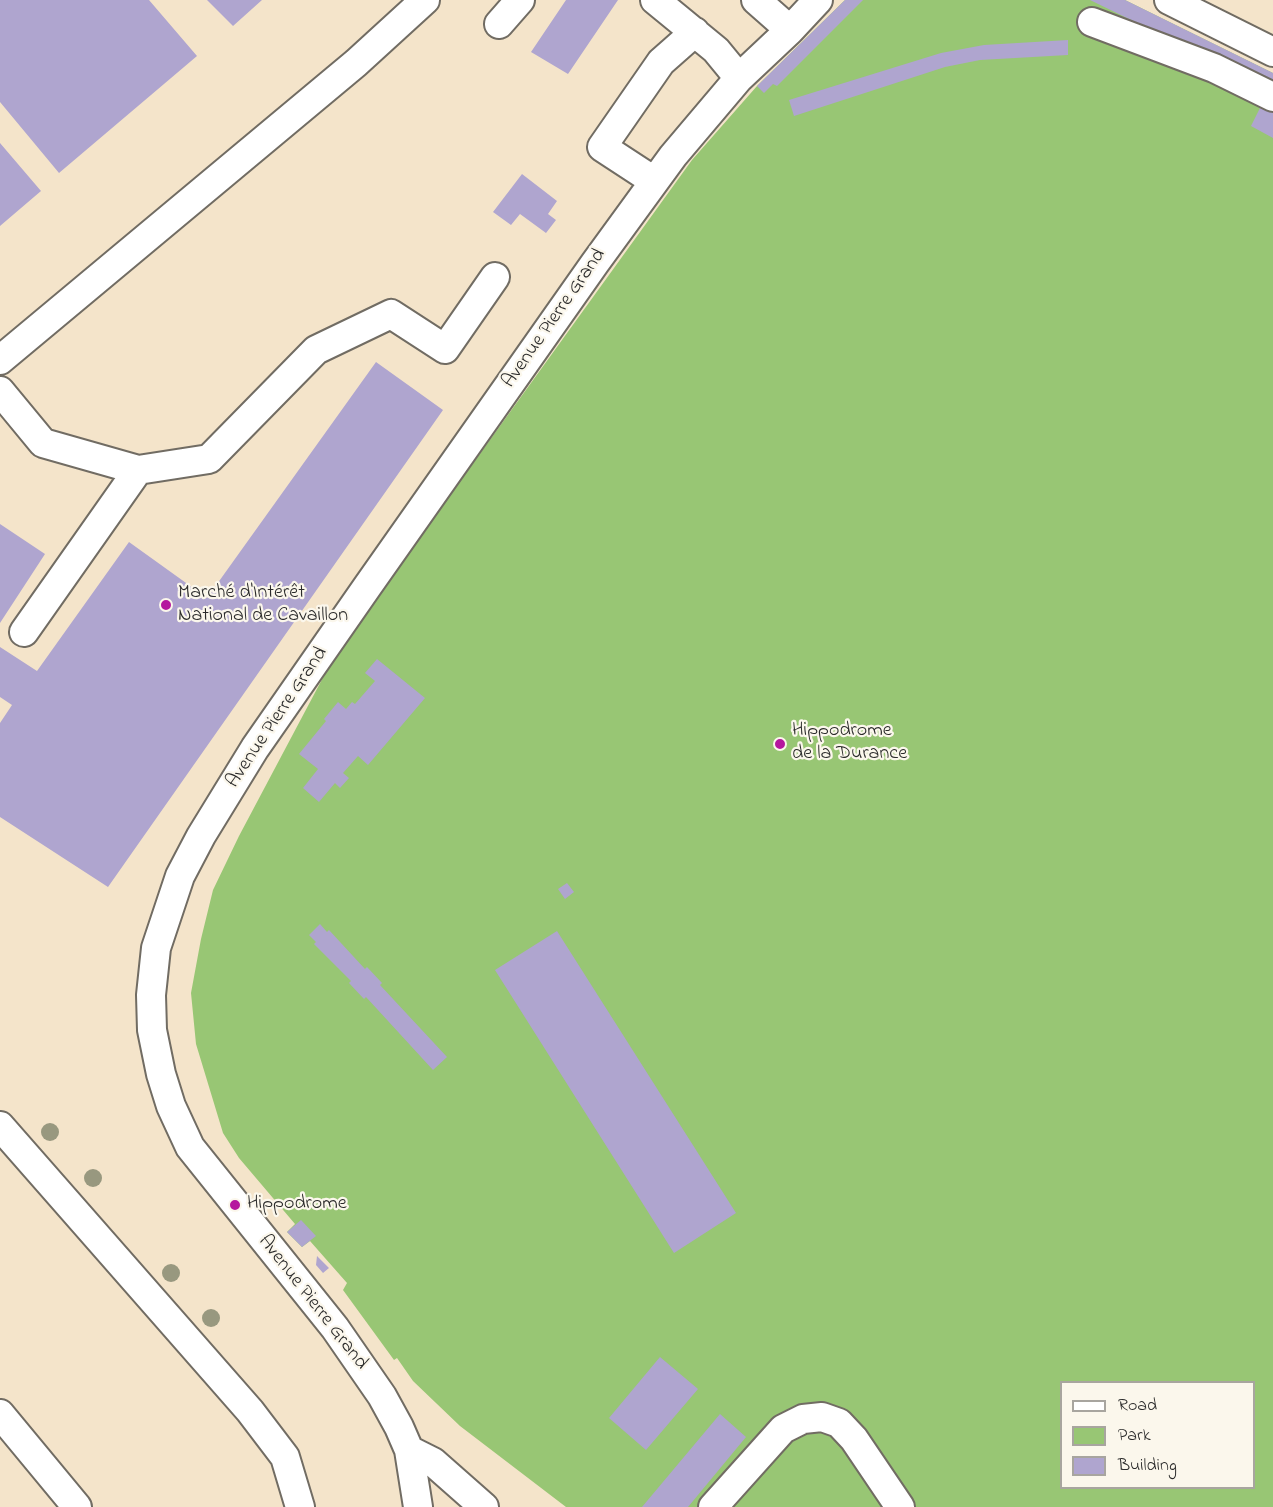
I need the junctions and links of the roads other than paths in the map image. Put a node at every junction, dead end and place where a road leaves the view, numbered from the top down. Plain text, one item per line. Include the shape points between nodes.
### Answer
1 (425, 0) edge
2 (520, 0) edge
3 (655, 0) edge
4 (756, 0) edge
5 (818, 0) edge
6 (1169, 0) edge
7 (1092, 22) dead end
8 (499, 24) dead end
9 (790, 30) junction
10 (695, 32) junction
11 (1273, 52) edge
12 (739, 78) junction
13 (1273, 97) edge
14 (654, 181) junction
15 (495, 277) dead end
16 (0, 360) edge
17 (0, 391) edge
18 (138, 470) junction
19 (24, 632) dead end
20 (0, 1126) edge
21 (0, 1414) edge
22 (409, 1450) junction
23 (77, 1507) edge
24 (300, 1507) edge
25 (418, 1507) edge
26 (484, 1507) edge
27 (713, 1507) edge
28 (900, 1507) edge

1 - 16 street via 356,63
2 - 8 street
3 - 10 street
4 - 9 street
5 - 9 street, Avenue Pierre Grand
6 - 11 street
7 - 13 street via 1214,68
9 - 12 street, Avenue Pierre Grand
10 - 12 street
10 - 14 street via 662,62 602,147
12 - 14 street, Avenue Pierre Grand
14 - 22 street, Avenue Pierre Grand via 255,748 180,876 156,948 152,1030 171,1106 190,1147 360,1362
15 - 18 street via 445,349 391,314 316,350 209,459
17 - 18 street via 43,443
18 - 19 street
20 - 24 street via 250,1411 285,1458
21 - 23 street
22 - 25 street, Avenue Pierre Grand
22 - 26 street via 433,1462
27 - 28 street via 783,1429 802,1419 822,1417 839,1424 854,1438

